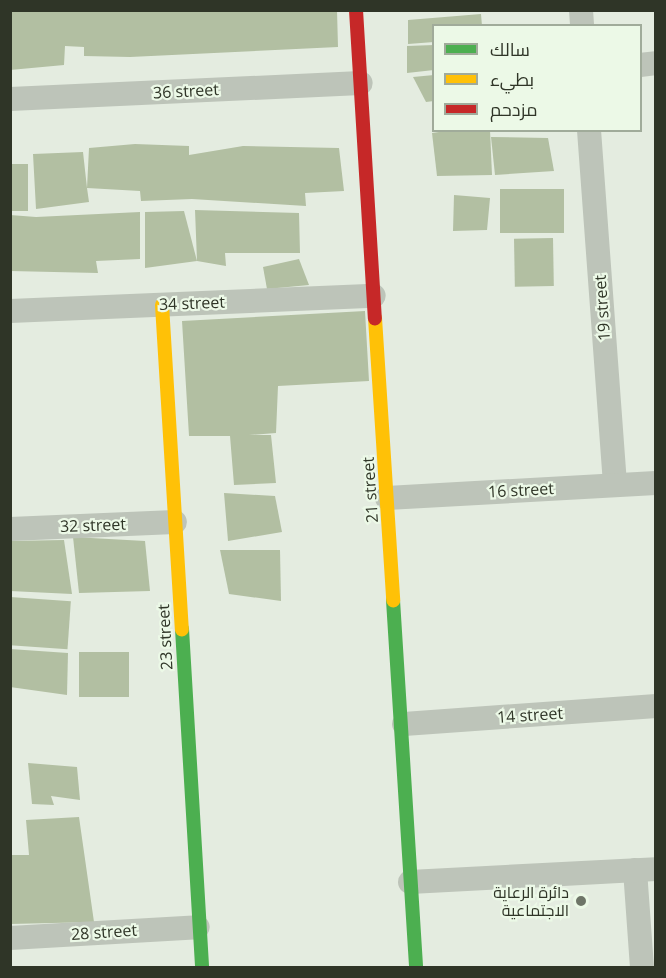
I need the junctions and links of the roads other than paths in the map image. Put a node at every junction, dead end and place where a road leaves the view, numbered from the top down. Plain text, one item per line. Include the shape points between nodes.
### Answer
1 (356, 10) edge
2 (361, 83) junction
3 (10, 99) edge
4 (589, 132) edge
5 (374, 296) junction
6 (162, 305) junction
7 (10, 311) edge
8 (656, 483) edge
9 (615, 485) junction
10 (387, 498) junction
11 (175, 522) junction
12 (10, 528) edge
13 (656, 706) edge
14 (404, 724) junction
15 (645, 869) edge
16 (410, 882) junction
17 (198, 927) junction
18 (10, 938) edge
19 (202, 968) edge
20 (416, 968) edge
21 (642, 968) edge

1 - 2 street, 21 street
2 - 3 street, 36 street
2 - 5 street, 21 street
4 - 9 street, 19 street
5 - 6 street, 34 street
5 - 10 street, 21 street
6 - 7 street, 34 street
6 - 11 street, 23 street
8 - 9 street, 16 street
9 - 10 street, 16 street
10 - 14 street, 21 street
11 - 12 street, 32 street
11 - 17 street, 23 street
13 - 14 street, 14 street
14 - 16 street, 21 street
15 - 16 street
15 - 21 street
16 - 20 street, 21 street
17 - 18 street, 28 street
17 - 19 street, 23 street

